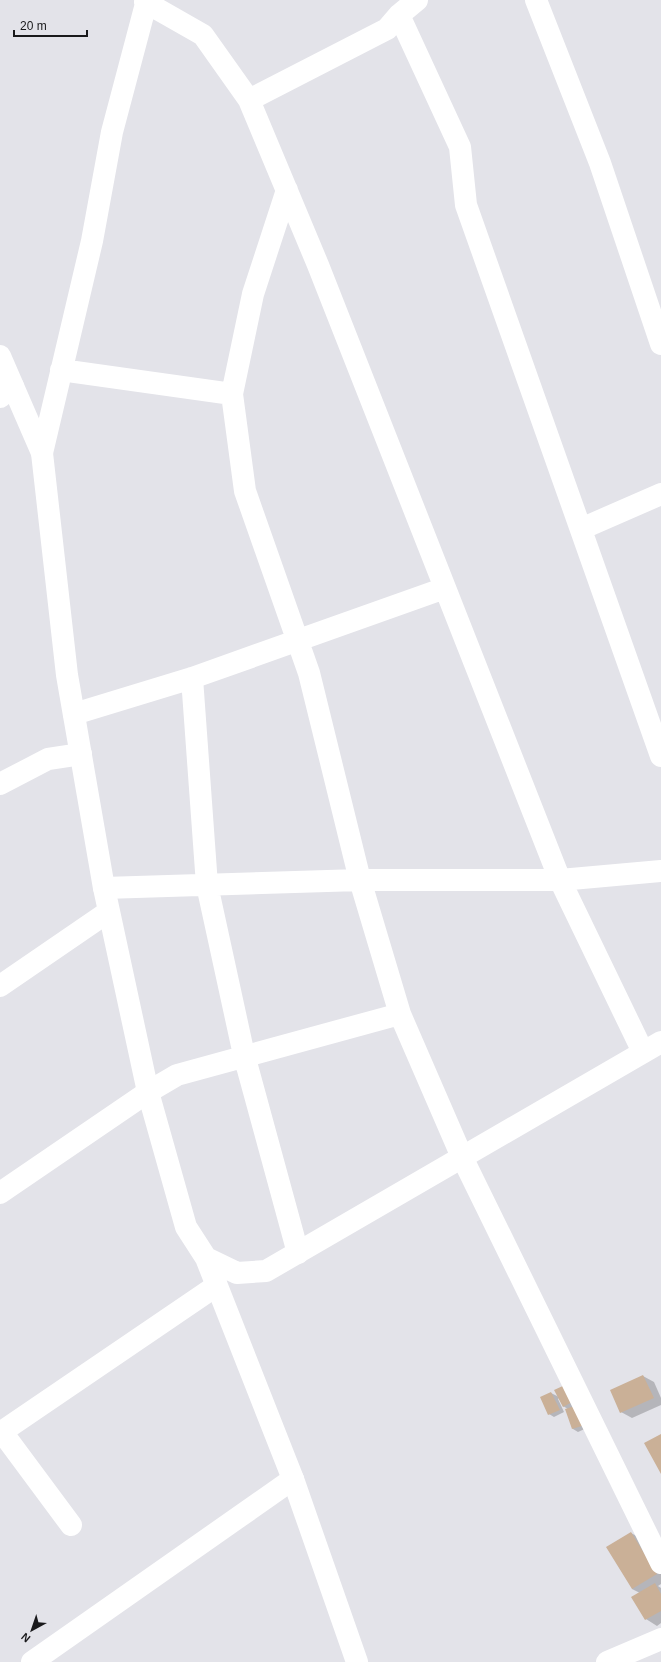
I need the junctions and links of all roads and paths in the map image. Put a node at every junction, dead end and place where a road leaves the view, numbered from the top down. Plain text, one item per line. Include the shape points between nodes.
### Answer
1 (417, 0) edge
2 (536, 0) edge
3 (146, 1) edge
4 (399, 14) junction
5 (249, 100) junction
6 (287, 190) junction
7 (661, 344) edge
8 (0, 356) edge
9 (61, 370) junction
10 (7, 392) edge
11 (232, 394) junction
12 (42, 453) junction
13 (661, 494) edge
14 (581, 529) junction
15 (445, 588) junction
16 (297, 640) junction
17 (192, 678) junction
18 (74, 714) junction
19 (81, 754) junction
20 (661, 756) edge
21 (0, 784) edge
22 (661, 871) edge
23 (360, 880) junction
24 (560, 880) junction
25 (207, 885) junction
26 (104, 888) junction
27 (108, 912) junction
28 (0, 986) edge
29 (400, 1014) junction
30 (652, 1047) edge
31 (244, 1055) junction
32 (148, 1092) junction
33 (462, 1156) junction
34 (0, 1193) edge
35 (298, 1253) junction
36 (206, 1258) junction
37 (216, 1286) junction
38 (1, 1432) edge
39 (293, 1479) junction
40 (70, 1525) dead end
41 (661, 1563) edge
42 (661, 1639) edge
43 (32, 1662) edge
44 (357, 1662) edge
45 (607, 1662) edge

1 - 4 street
2 - 7 street via 600,163
3 - 5 street via 203,35
3 - 9 street via 112,132 92,241
4 - 5 street via 387,29
4 - 14 street via 460,147 466,205
5 - 6 street
6 - 11 street via 253,294
6 - 15 street
8 - 10 street
9 - 11 street
9 - 12 street
10 - 12 street
11 - 16 street via 245,491
12 - 18 street
13 - 14 street
14 - 20 street
15 - 16 street
15 - 24 street
16 - 17 street
16 - 23 street via 309,672
17 - 18 street
17 - 25 street
18 - 19 street
19 - 21 street via 48,759
19 - 26 street
22 - 24 street
23 - 24 street
23 - 25 street
23 - 29 street
24 - 30 street
25 - 26 street
25 - 31 street
26 - 27 street
27 - 28 street
27 - 32 street
29 - 31 street
29 - 33 street
30 - 33 street
31 - 32 street via 176,1075
31 - 35 street
32 - 34 street
32 - 36 street via 186,1227
33 - 35 street
33 - 41 street
35 - 36 street via 266,1271 237,1274
36 - 37 street
37 - 38 street
37 - 39 street
38 - 40 street
39 - 43 street
39 - 44 street
42 - 45 street

